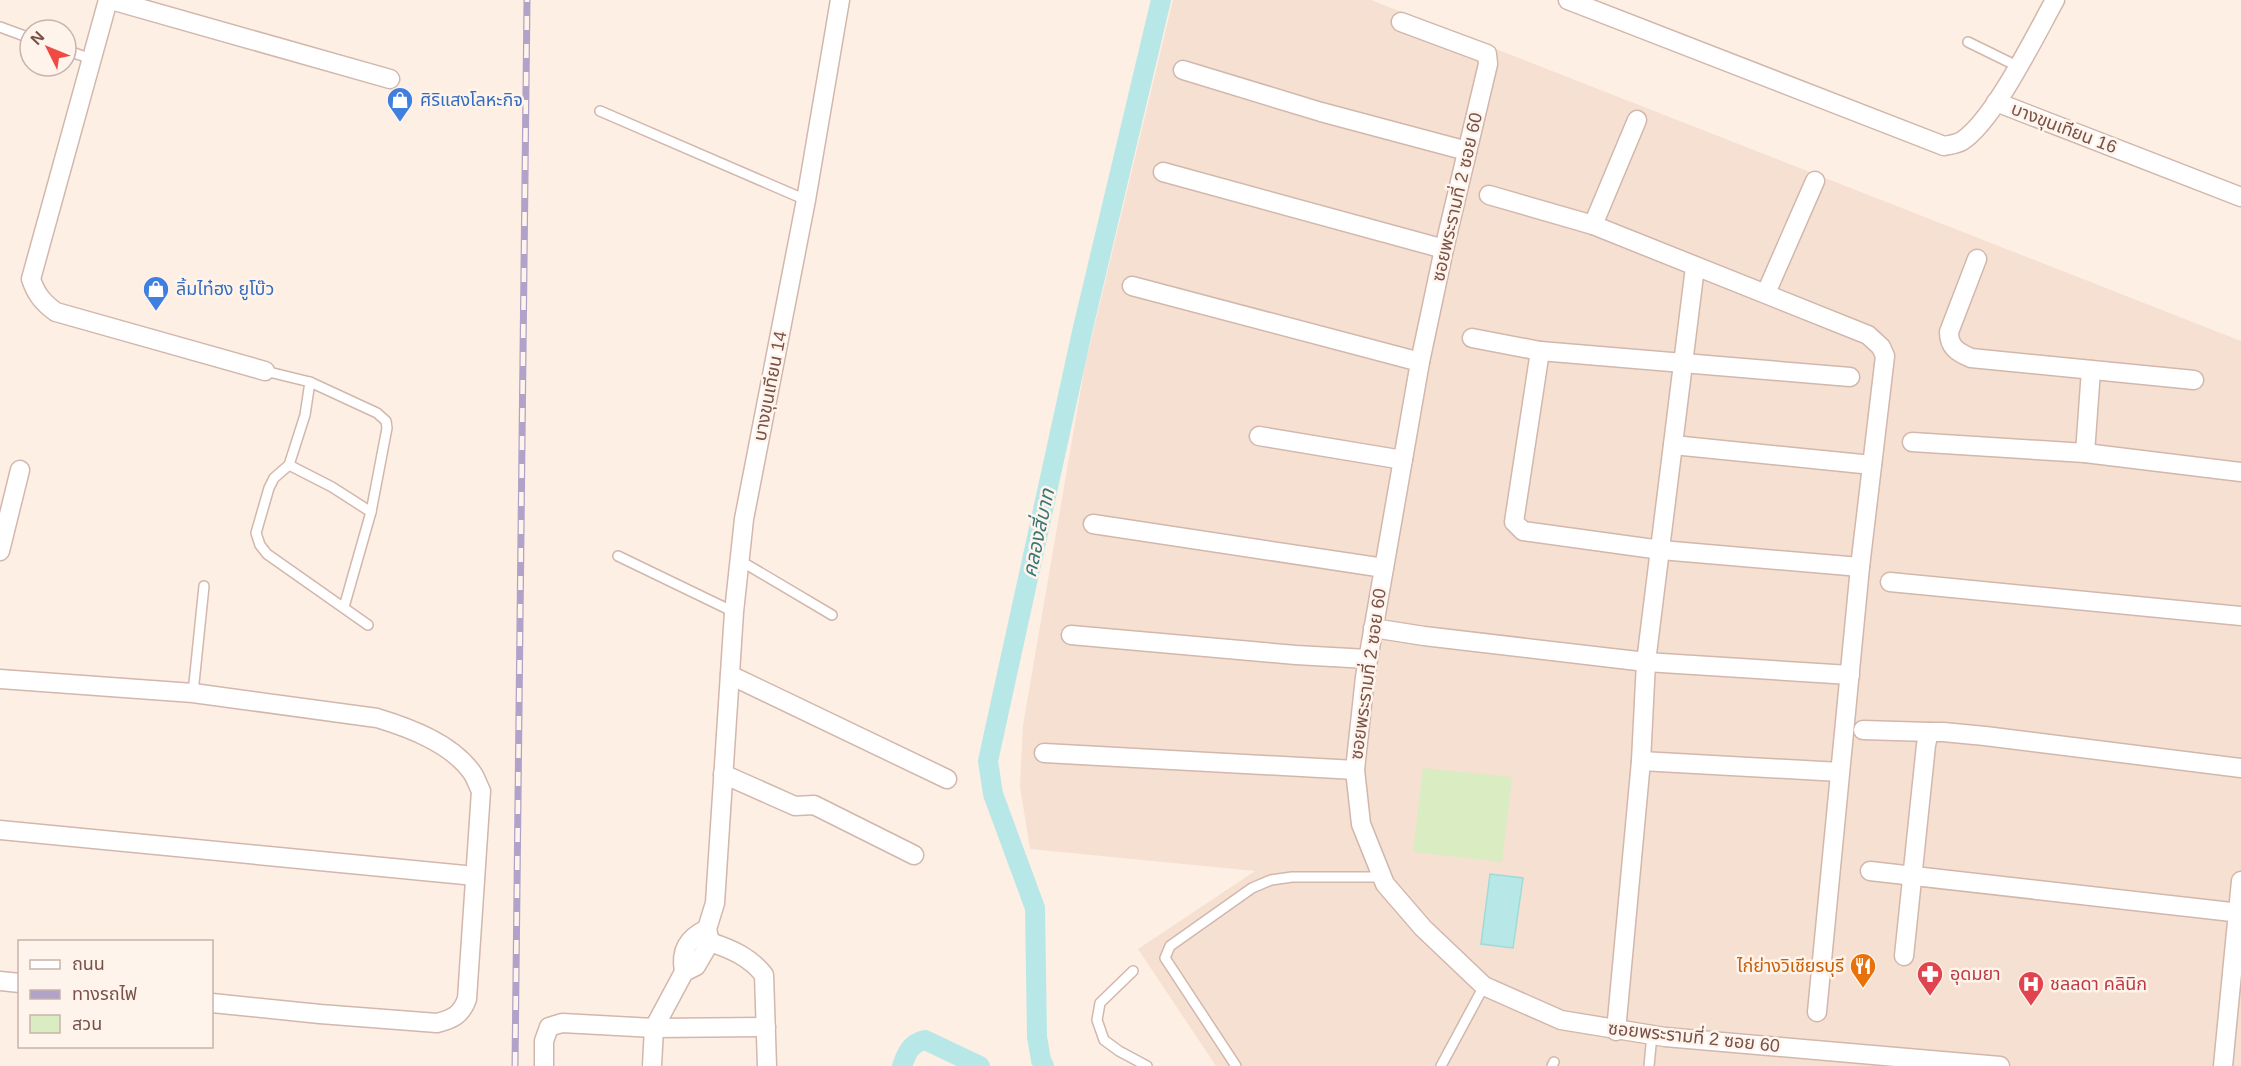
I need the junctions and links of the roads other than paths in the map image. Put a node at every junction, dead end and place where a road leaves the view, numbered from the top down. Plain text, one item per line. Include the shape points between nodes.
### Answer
1 (110, 0) edge
2 (840, 0) edge
3 (1568, 0) edge
4 (2055, 0) edge
5 (1401, 22) dead end
6 (0, 27) edge
7 (18, 34) edge
8 (1968, 42) dead end
9 (78, 54) edge
10 (92, 59) junction
11 (2018, 66) junction
12 (1183, 70) dead end
13 (390, 79) dead end
14 (1996, 102) junction
15 (600, 111) dead end
16 (1637, 120) dead end
17 (1467, 151) junction
18 (1163, 172) dead end
19 (1815, 181) dead end
20 (1489, 195) dead end
21 (2241, 197) edge
22 (806, 200) junction
23 (1593, 225) junction
24 (1444, 249) junction
25 (1977, 259) dead end
26 (1695, 267) junction
27 (1132, 286) dead end
28 (1766, 293) junction
29 (1472, 338) dead end
30 (1540, 351) junction
31 (1420, 362) junction
32 (1683, 363) junction
33 (2091, 370) junction
34 (265, 371) joint
35 (1850, 377) dead end
36 (2194, 380) dead end
37 (310, 382) junction
38 (1259, 436) dead end
39 (1912, 442) dead end
40 (1673, 445) junction
41 (2085, 453) junction
42 (1402, 460) junction
43 (290, 465) junction
44 (1872, 465) junction
45 (20, 470) dead end
46 (2241, 472) edge
47 (371, 512) junction
48 (1093, 524) dead end
49 (1660, 550) junction
50 (0, 551) edge
51 (618, 556) dead end
52 (739, 560) junction
53 (1860, 567) junction
54 (1384, 568) junction
55 (1890, 582) dead end
56 (204, 586) dead end
57 (344, 607) junction
58 (734, 612) junction
59 (832, 615) dead end
60 (2241, 616) edge
61 (368, 625) dead end
62 (1373, 628) junction
63 (1071, 635) dead end
64 (1368, 659) junction
65 (1646, 662) junction
66 (729, 675) junction
67 (1850, 675) junction
68 (0, 679) edge
69 (194, 693) junction
70 (1863, 730) dead end
71 (1929, 732) junction
72 (1044, 753) dead end
73 (1641, 761) junction
74 (2241, 768) edge
75 (1355, 770) junction
76 (1840, 772) junction
77 (723, 774) junction
78 (947, 779) dead end
79 (0, 830) edge
80 (914, 855) dead end
81 (1870, 871) dead end
82 (1912, 875) junction
83 (475, 876) junction
84 (1382, 877) junction
85 (2241, 880) edge
86 (2239, 913) edge
87 (709, 931) junction
88 (1904, 956) dead end
89 (1132, 971) dead end
90 (0, 981) edge
91 (18, 983) edge
92 (1484, 987) junction
93 (213, 1003) edge
94 (1817, 1012) dead end
95 (654, 1028) junction
96 (766, 1028) junction
97 (1616, 1031) junction
98 (1652, 1035) junction
99 (544, 1066) edge
100 (652, 1066) edge
101 (767, 1066) edge
102 (1147, 1066) edge
103 (1236, 1066) edge
104 (1441, 1066) edge
105 (1649, 1066) edge
106 (2001, 1066) edge
107 (2223, 1066) edge

1 - 10 street
1 - 13 street
2 - 22 street, บางขุนเทียน 14
3 - 14 street via 1944,146 1961,142
4 - 11 street, บางขุนเทียน 16
5 - 17 street, ซอยพระรามที่ 2 ซอย 60 via 1487,54
6 - 7 lane
8 - 11 lane
9 - 10 lane
10 - 34 street via 31,279 36,293 56,312
11 - 14 street, บางขุนเทียน 16
12 - 17 street
14 - 21 street, บางขุนเทียน 16
15 - 22 lane
16 - 23 street
17 - 24 street, ซอยพระรามที่ 2 ซอย 60
18 - 24 street
19 - 28 street
20 - 23 street
22 - 52 street, บางขุนเทียน 14
23 - 26 street
24 - 31 street, ซอยพระรามที่ 2 ซอย 60
25 - 33 street via 1949,332 1953,348 1971,358
26 - 28 street
26 - 32 street
27 - 31 street
28 - 44 street via 1868,334 1881,347 1885,356
29 - 30 street
30 - 32 street
30 - 49 street via 1514,522 1523,531
31 - 42 street, ซอยพระรามที่ 2 ซอย 60
32 - 35 street
32 - 40 street
33 - 36 street
33 - 41 street
34 - 37 lane
37 - 43 lane
37 - 47 lane via 377,413 386,422
38 - 42 street
39 - 41 street
40 - 44 street
40 - 49 street
41 - 46 street
42 - 54 street, ซอยพระรามที่ 2 ซอย 60
43 - 47 lane
43 - 57 lane via 274,478 269,488 256,534 260,545 267,554
44 - 53 street
45 - 50 street
47 - 57 lane
48 - 54 street
49 - 53 street
49 - 65 street
51 - 58 lane
52 - 58 street, บางขุนเทียน 14
52 - 59 lane
53 - 67 street
54 - 62 street, ซอยพระรามที่ 2 ซอย 60
55 - 60 street
56 - 69 lane
57 - 61 lane
58 - 66 street, บางขุนเทียน 14
62 - 64 street, ซอยพระรามที่ 2 ซอย 60
62 - 65 street
63 - 64 street
64 - 75 street, ซอยพระรามที่ 2 ซอย 60
65 - 67 street
65 - 73 street
66 - 77 street, บางขุนเทียน 14
66 - 78 street
67 - 76 street
68 - 69 street
69 - 83 street via 377,718 402,725 453,754 472,773 481,790
70 - 71 street
71 - 74 street
71 - 82 street
72 - 75 street
73 - 76 street
73 - 97 street
75 - 84 street, ซอยพระรามที่ 2 ซอย 60 via 1361,824
76 - 94 street
77 - 80 street via 795,806 814,805
77 - 87 street, บางขุนเทียน 14 via 715,903
79 - 83 street
81 - 82 street
82 - 86 street
82 - 88 street
83 - 93 street via 467,999 463,1011 452,1019 436,1023
84 - 92 street, ซอยพระรามที่ 2 ซอย 60 via 1423,928
84 - 103 lane via 1271,880 1252,888 1170,946 1165,958
85 - 86 street
86 - 107 street
87 - 95 street via 696,966 684,972
87 - 96 street via 764,975
89 - 102 lane via 1100,1003 1097,1020 1104,1040
90 - 91 street
92 - 97 street, ซอยพระรามที่ 2 ซอย 60 via 1561,1020
92 - 104 lane
95 - 96 street
95 - 99 street via 562,1023 549,1027 544,1041
95 - 100 street
96 - 101 street
97 - 98 street, ซอยพระรามที่ 2 ซอย 60
98 - 105 lane
98 - 106 street, ซอยพระรามที่ 2 ซอย 60

